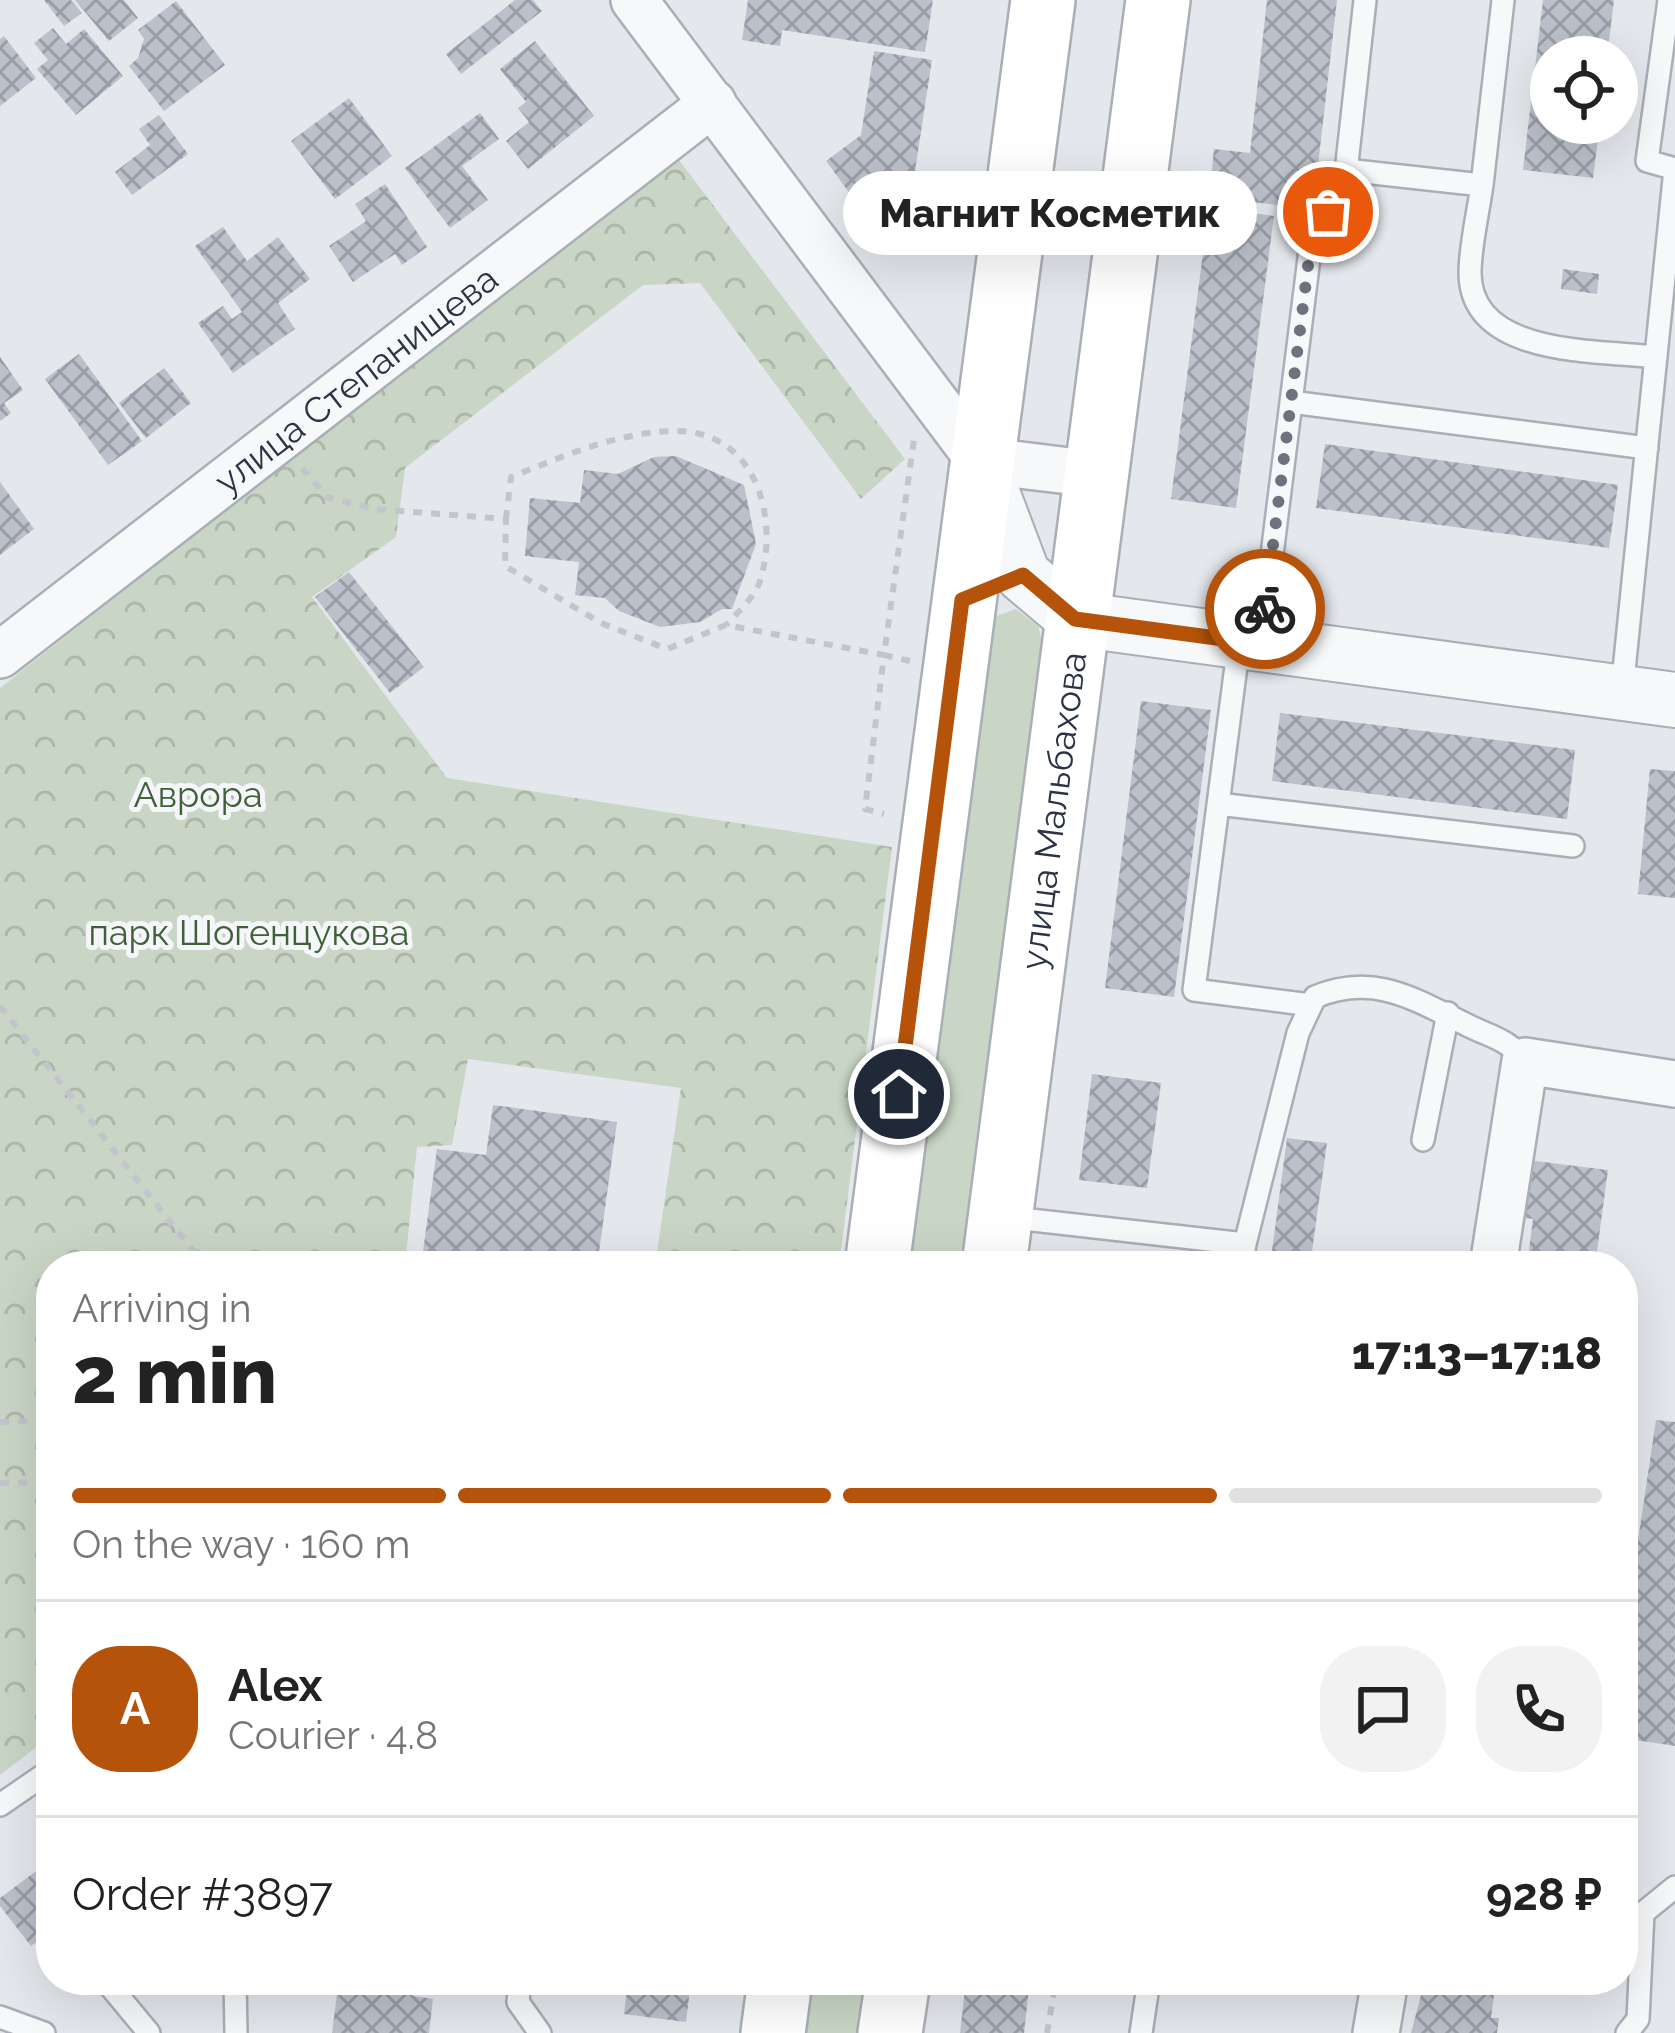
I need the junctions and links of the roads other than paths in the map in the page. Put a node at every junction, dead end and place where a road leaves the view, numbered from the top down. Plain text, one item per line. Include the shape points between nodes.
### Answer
1 (634, 0) edge
2 (1042, 0) edge
3 (1158, 0) edge
4 (1365, 0) edge
5 (1503, 0) edge
6 (1669, 0) edge
7 (712, 103) junction
8 (1673, 169) edge
9 (1346, 170) junction
10 (1482, 185) junction
11 (1656, 357) junction
12 (1291, 402) junction
13 (1647, 448) junction
14 (979, 460) junction
15 (1094, 474) junction
16 (1023, 575) junction
17 (962, 600) junction
18 (1075, 619) junction
19 (1250, 642) junction
20 (0, 656) edge
21 (1622, 692) junction
22 (1675, 700) edge
23 (1218, 804) junction
24 (1573, 846) dead end
25 (1311, 1005) junction
26 (1448, 1013) junction
27 (1525, 1061) junction
28 (1675, 1084) edge
29 (1424, 1140) dead end
30 (997, 1241) edge
31 (879, 1251) edge
32 (1173, 1251) edge
33 (1244, 1251) edge
34 (1495, 1251) edge
35 (36, 1780) edge
36 (0, 1805) edge
37 (1675, 1887) edge
38 (117, 1995) edge
39 (235, 1995) edge
40 (519, 1995) edge
41 (896, 1995) edge
42 (1147, 1995) edge
43 (1382, 1995) edge
44 (0, 2017) edge
45 (44, 2033) edge
46 (148, 2033) edge
47 (236, 2033) edge
48 (540, 2033) edge
49 (890, 2033) edge
50 (1141, 2033) edge
51 (1376, 2033) edge
52 (1627, 2033) edge

1 - 7 street
2 - 14 main road
3 - 15 main road, улица Мальбахова
4 - 9 lane
5 - 10 lane
6 - 8 lane via 1647,161
7 - 14 street
7 - 20 street, улица Степанищева
8 - 11 lane
9 - 10 lane
9 - 12 lane via 1344,190 1312,234
10 - 11 lane via 1469,274 1495,327 1542,344
11 - 13 lane
12 - 13 lane
12 - 19 lane
13 - 21 lane
14 - 15 street
14 - 16 street
14 - 17 main road
15 - 18 main road, улица Мальбахова
16 - 17 street
16 - 18 street
17 - 31 main road
18 - 19 street
18 - 30 main road, улица Мальбахова
19 - 21 street
19 - 23 lane
21 - 22 street
23 - 24 lane
23 - 25 lane via 1194,990
25 - 26 lane via 1345,985 1392,989
25 - 33 lane
26 - 27 lane via 1507,1040
26 - 29 lane
27 - 28 street
27 - 34 street
30 - 32 lane
35 - 36 lane
37 - 52 lane via 1642,1912 1638,2019
38 - 46 lane
39 - 47 lane
40 - 48 lane
41 - 49 main road
42 - 50 lane
43 - 51 street
44 - 45 lane

